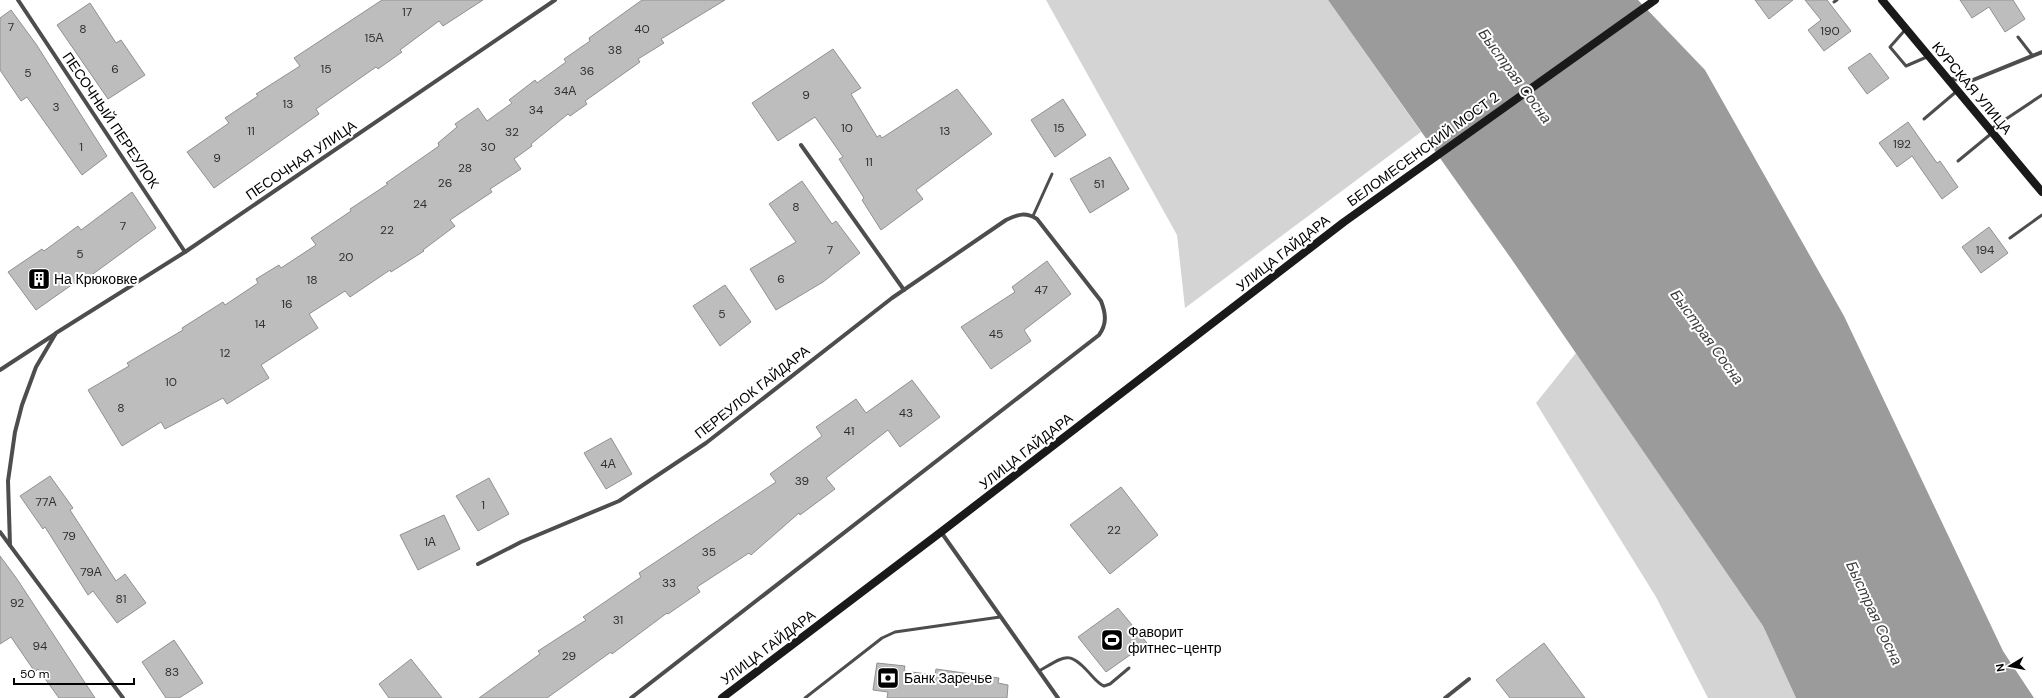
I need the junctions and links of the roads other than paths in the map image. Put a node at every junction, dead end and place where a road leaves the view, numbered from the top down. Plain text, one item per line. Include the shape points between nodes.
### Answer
1 (18, 0) edge
2 (556, 0) edge
3 (1654, 0) edge
4 (1884, 1) edge
5 (1906, 28) junction
6 (2018, 37) dead end
7 (2042, 52) edge
8 (2032, 54) junction
9 (1929, 56) junction
10 (1947, 79) junction
11 (1957, 91) junction
12 (2042, 95) edge
13 (1924, 119) dead end
14 (1991, 132) junction
15 (801, 145) dead end
16 (1958, 161) dead end
17 (1052, 174) dead end
18 (2042, 192) edge
19 (2042, 215) edge
20 (1034, 216) junction
21 (1344, 222) joint
22 (2010, 238) dead end
23 (185, 252) junction
24 (904, 290) junction
25 (56, 333) junction
26 (0, 370) edge
27 (0, 532) edge
28 (941, 532) junction
29 (10, 545) junction
30 (478, 564) dead end
31 (1000, 616) junction
32 (1129, 668) dead end
33 (1039, 671) junction
34 (1469, 679) dead end
35 (123, 698) edge
36 (631, 698) edge
37 (722, 698) edge
38 (805, 698) edge
39 (1058, 698) edge
40 (1445, 698) edge

1 - 23 street, ПЕСОЧНЫЙ ПЕРЕУЛОК
2 - 23 street, ПЕСОЧНАЯ УЛИЦА
3 - 21 main road, БЕЛОМЕСЕНСКИЙ МОСТ 2
4 - 5 main road, КУРСКАЯ УЛИЦА
5 - 9 main road, КУРСКАЯ УЛИЦА
5 - 9 lane via 1890,47 1906,66
6 - 8 lane
7 - 8 street
8 - 10 street via 1973,80
9 - 10 main road, КУРСКАЯ УЛИЦА
10 - 11 main road, КУРСКАЯ УЛИЦА
11 - 13 lane
11 - 14 main road, КУРСКАЯ УЛИЦА
12 - 14 lane
14 - 16 lane
14 - 18 main road, КУРСКАЯ УЛИЦА
15 - 24 street
17 - 20 lane
19 - 22 lane
20 - 24 street, ПЕРЕУЛОК ГАЙДАРА via 1025,214 1006,220
20 - 36 street via 1101,301 1106,322 1099,335
21 - 28 main road, УЛИЦА ГАЙДАРА
23 - 25 street, ПЕСОЧНАЯ УЛИЦА
24 - 30 street, ПЕРЕУЛОК ГАЙДАРА via 706,443 620,501 521,542
25 - 26 street, ПЕСОЧНАЯ УЛИЦА
25 - 29 street, ПЕСОЧНАЯ УЛИЦА via 36,367 15,432 8,481
27 - 29 street
28 - 31 street
28 - 37 main road, УЛИЦА ГАЙДАРА
29 - 35 street
31 - 33 street
31 - 38 lane via 895,632 882,638
32 - 33 lane via 1104,686 1098,683 1079,661 1071,658 1061,658
33 - 39 street
34 - 40 street

